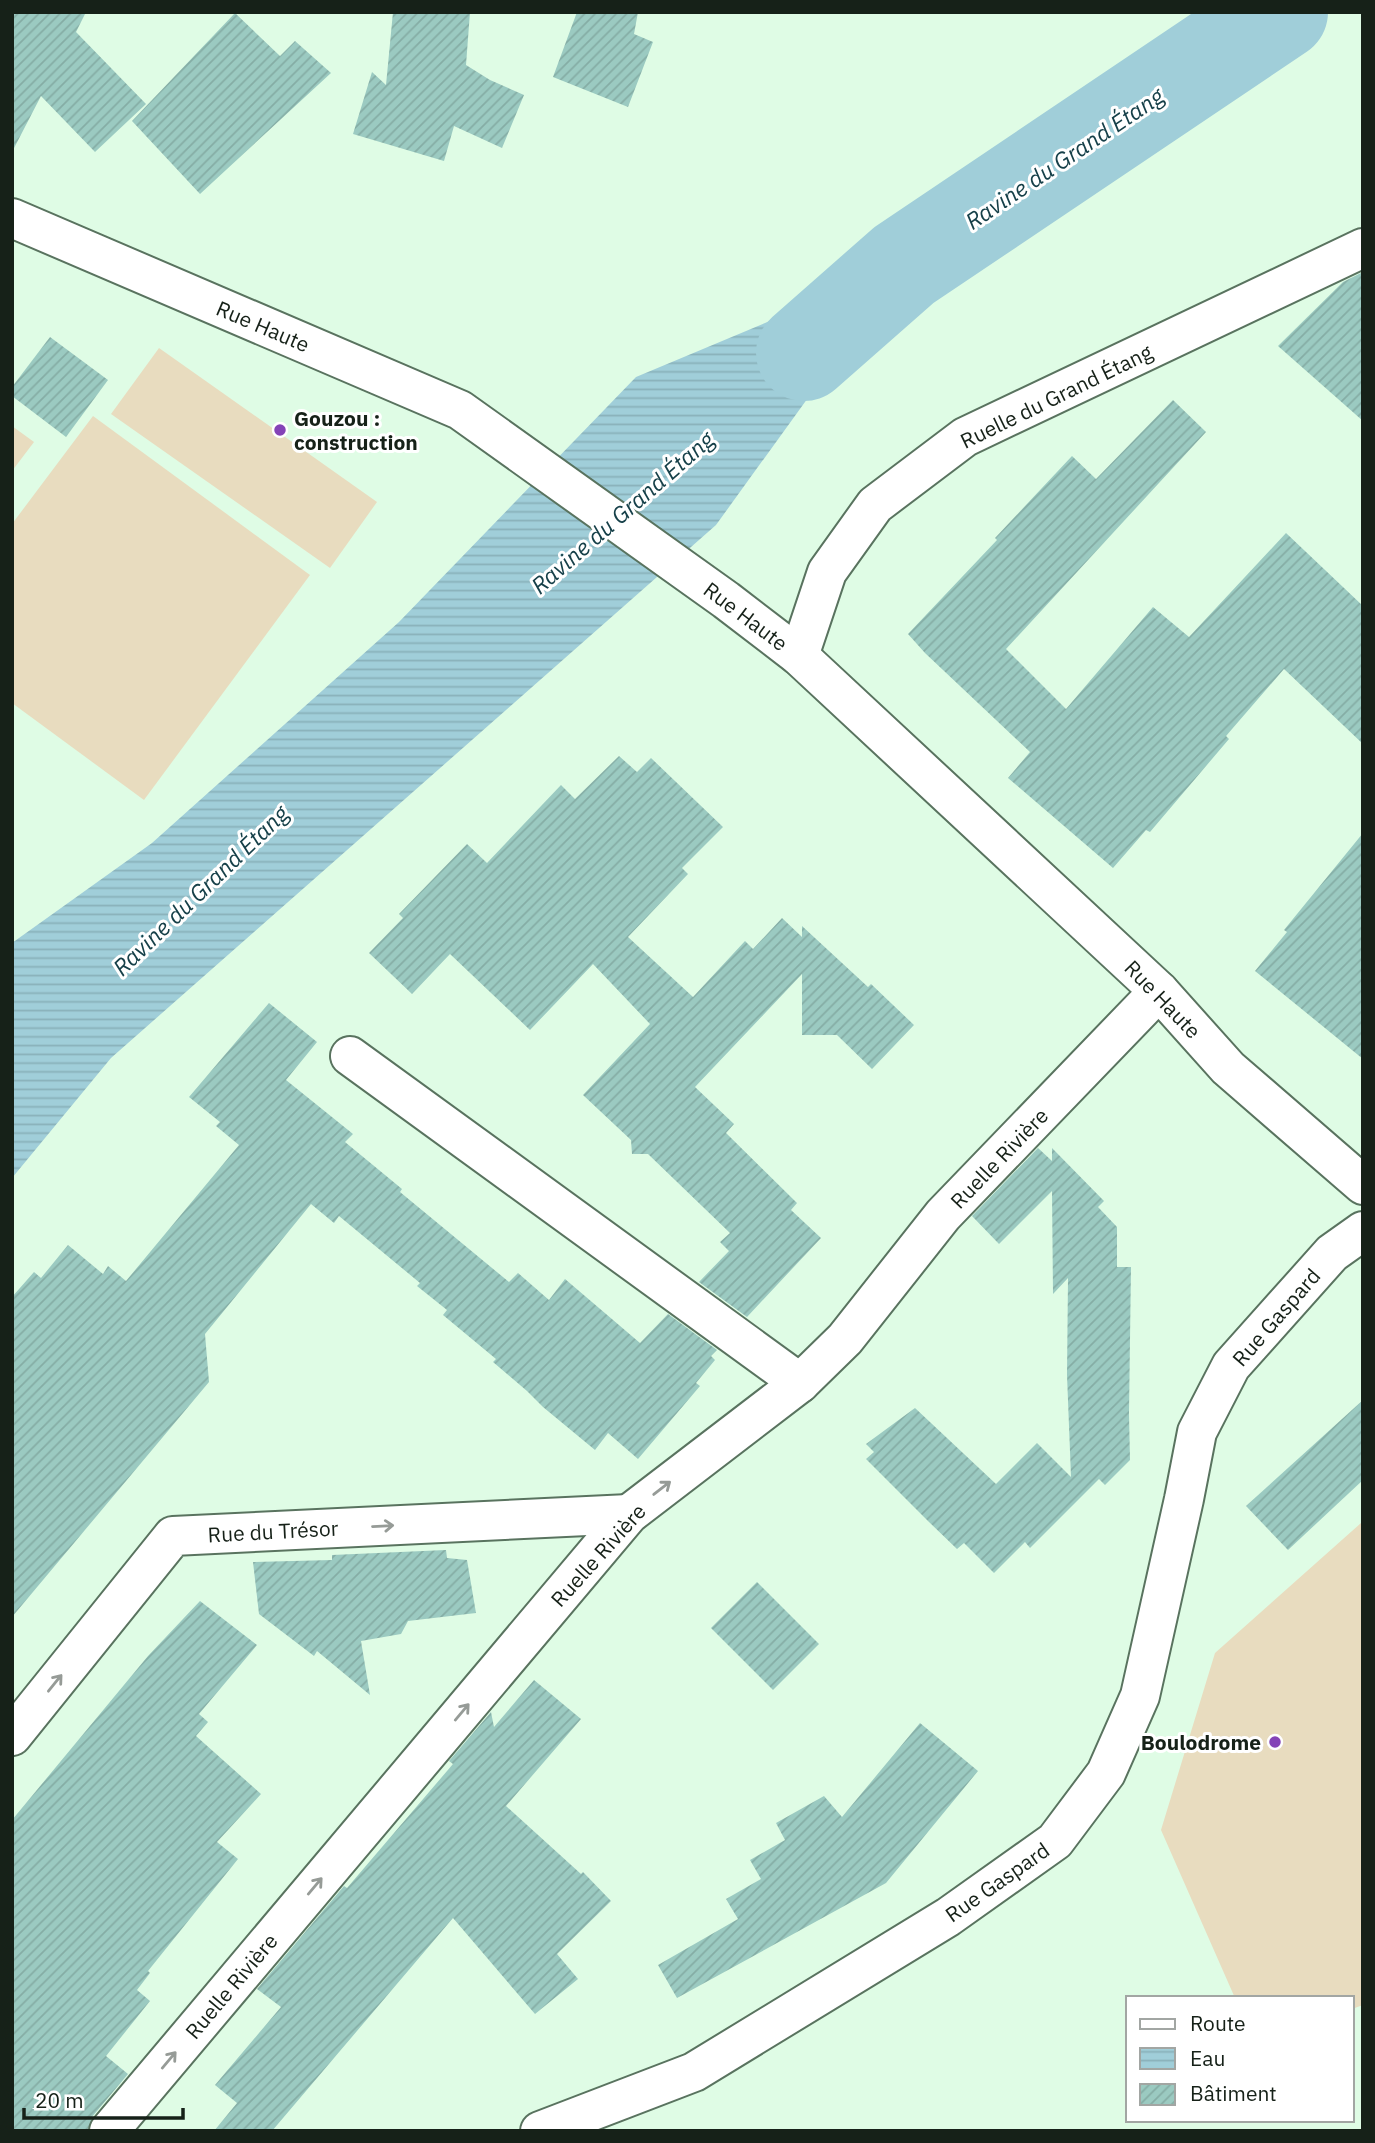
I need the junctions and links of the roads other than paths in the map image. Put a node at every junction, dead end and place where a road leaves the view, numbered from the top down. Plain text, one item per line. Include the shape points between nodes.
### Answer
1 (12, 218) edge
2 (1363, 248) edge
3 (799, 656) junction
4 (1159, 991) junction
5 (350, 1056) dead end
6 (1363, 1185) edge
7 (1363, 1231) edge
8 (800, 1383) junction
9 (629, 1514) junction
10 (12, 1736) edge
11 (109, 2131) edge
12 (541, 2131) edge

1 - 3 street, Rue Haute via 460,410
2 - 3 street, Ruelle du Grand Étang via 965,437 875,505 827,572
3 - 4 street, Rue Haute
4 - 6 street, Rue Haute via 1228,1068
4 - 8 street, Ruelle Rivière via 943,1215 845,1339
5 - 8 street
7 - 12 street, Rue Gaspard via 1332,1253 1231,1366 1197,1432 1140,1696 1106,1773 1055,1841 948,1917 695,2072
9 -> 8 street, Ruelle Rivière
10 -> 9 street, Rue du Trésor via 173,1536
11 -> 9 street, Ruelle Rivière

